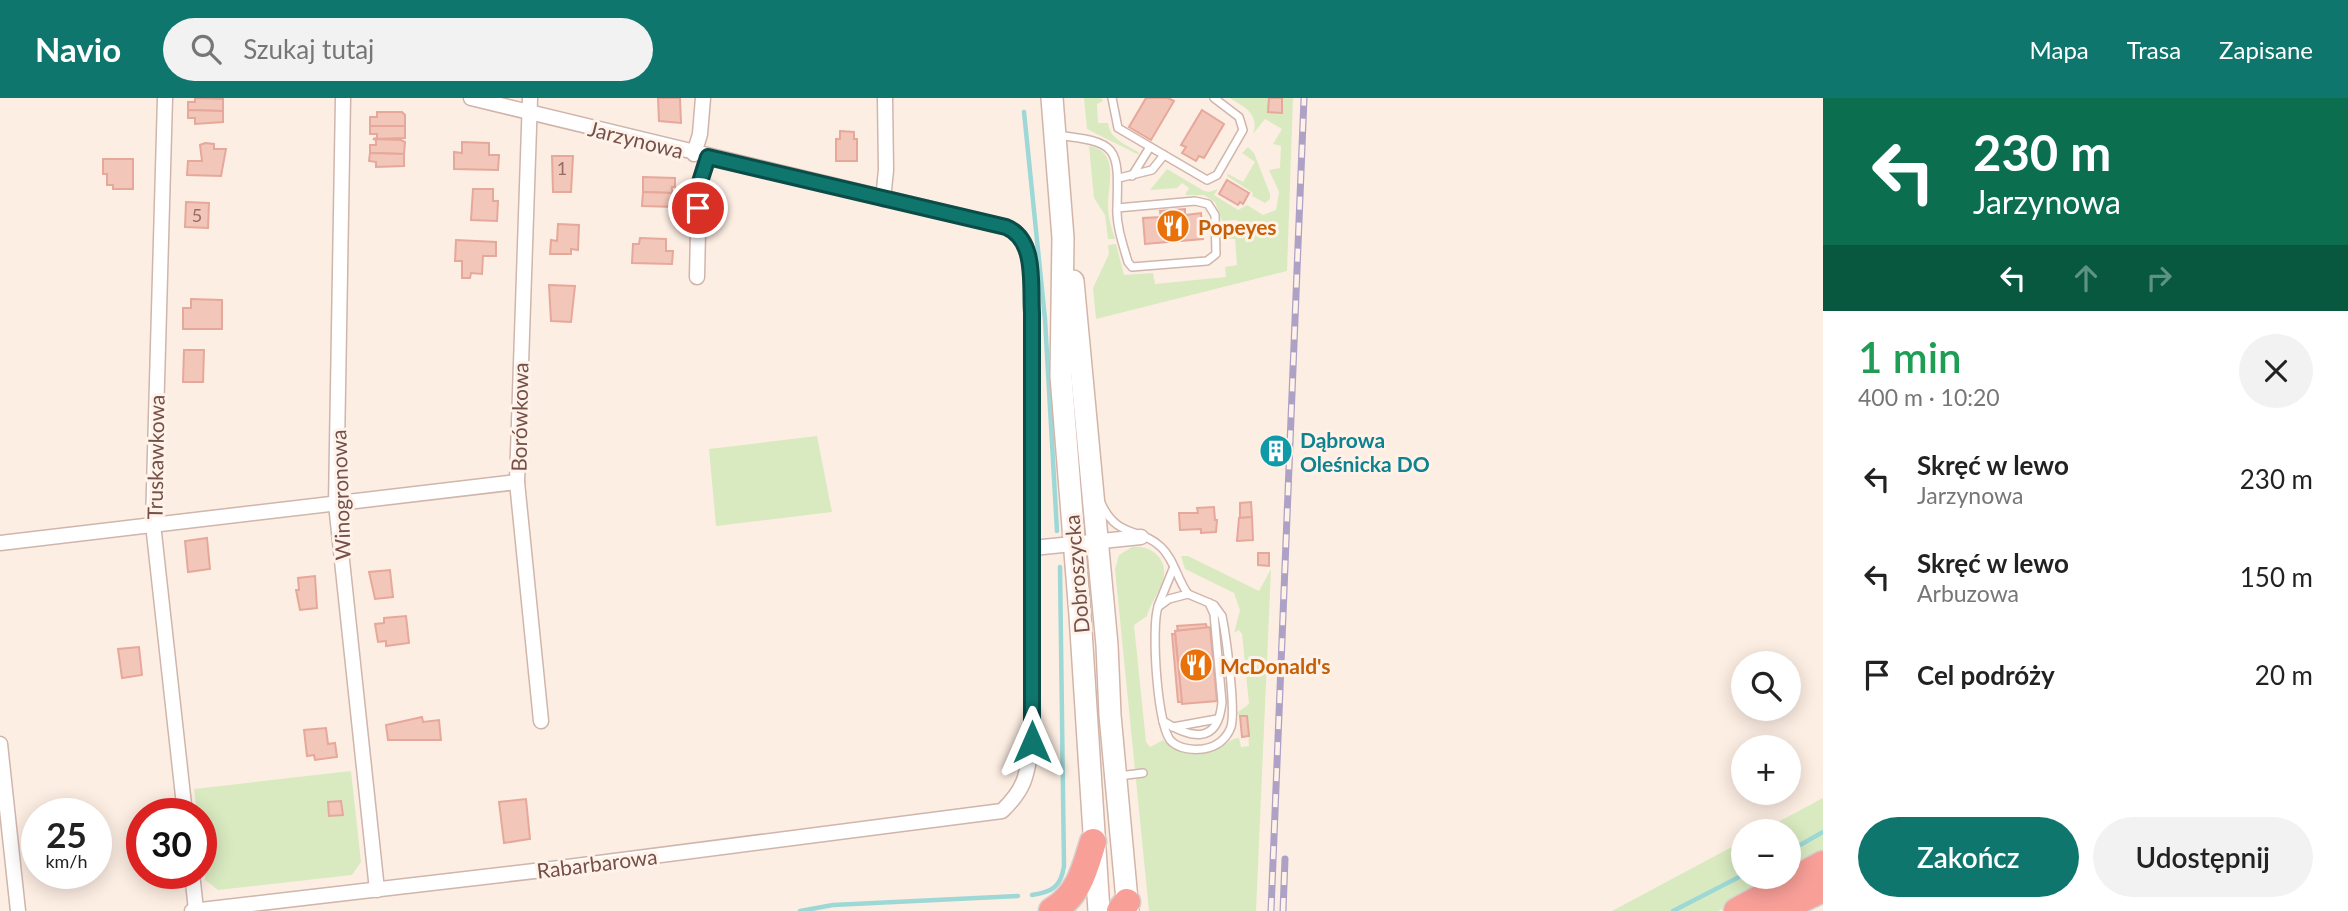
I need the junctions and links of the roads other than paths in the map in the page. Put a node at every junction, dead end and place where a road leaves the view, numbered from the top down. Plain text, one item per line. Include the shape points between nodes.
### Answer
1 (165, 98) edge
2 (343, 98) edge
3 (471, 98) edge
4 (703, 98) edge
5 (886, 98) edge
6 (1052, 98) edge
7 (1112, 98) edge
8 (1214, 98) edge
9 (529, 105) edge
10 (1056, 135) junction
11 (1150, 146) junction
12 (701, 155) junction
13 (1164, 155) junction
14 (1132, 176) junction
15 (1119, 178) junction
16 (883, 199) junction
17 (1117, 208) junction
18 (1063, 238) junction
19 (697, 277) dead end
20 (1078, 340) junction
21 (517, 482) junction
22 (336, 504) junction
23 (153, 524) junction
24 (1140, 537) junction
25 (1097, 542) junction
26 (0, 543) edge
27 (1074, 544) junction
28 (1033, 548) junction
29 (1173, 568) junction
30 (1188, 594) junction
31 (1209, 603) junction
32 (1158, 607) junction
33 (1217, 719) junction
34 (541, 721) dead end
35 (1163, 721) junction
36 (1173, 727) junction
37 (0, 744) edge
38 (1143, 773) dead end
39 (1115, 776) junction
40 (183, 798) edge
41 (1093, 842) junction
42 (1823, 864) edge
43 (193, 889) edge
44 (1823, 889) edge
45 (377, 890) junction
46 (1125, 908) edge
47 (18, 911) edge
48 (194, 911) edge
49 (1052, 911) edge
50 (1099, 911) edge
51 (1737, 911) edge
52 (1776, 911) edge

1 - 23 street, Truskawkowa
2 - 22 street, Winogronowa
3 - 9 street, Jarzynowa
4 - 12 street
5 - 16 street
6 - 10 main road, Dobroszycka
7 - 11 lane via 1118,128
8 - 13 lane via 1239,117 1243,130 1217,175 1208,180
9 - 12 street, Jarzynowa
9 - 21 street, Borówkowa
10 - 15 lane via 1095,139 1114,154
10 - 18 main road, Dobroszycka
11 - 13 lane
11 - 14 lane
12 - 16 street, Jarzynowa
12 - 19 street
13 - 14 lane via 1152,170
14 - 15 lane
15 - 17 lane
16 - 28 street, Jarzynowa via 1006,227 1021,237 1028,253
17 - 17 lane via 1132,267 1207,261 1216,254 1215,215 1208,204 1195,201
18 - 20 main road, Dobroszycka via 1073,278
18 - 27 main road, Dobroszycka via 1061,376
20 - 24 lane, Dobroszycka via 1090,384 1101,501 1111,520
20 - 25 main road, Dobroszycka
21 - 22 street
21 - 34 street, Borówkowa
22 - 23 street
22 - 45 street, Winogronowa
23 - 26 street
23 - 40 street, Truskawkowa
24 - 25 street, Dobroszycka
24 - 29 lane, Dobroszycka via 1163,549
25 - 27 street
25 - 39 main road, Dobroszycka
27 - 28 street
27 - 41 main road, Dobroszycka
28 - 45 street, Rabarbarowa via 1032,742 1026,779 1002,811
29 - 30 lane, Dobroszycka
29 - 32 lane
30 - 31 lane
30 - 32 lane
31 - 33 lane via 1214,614 1222,702
31 - 35 lane via 1219,610 1223,621 1231,725 1221,742 1197,749 1172,742
32 - 35 lane via 1153,627
33 - 36 lane
33 - 36 lane via 1197,736
35 - 36 lane
37 - 47 street
38 - 39 lane
39 - 46 main road, Dobroszycka
41 - 49 highway via 1074,894
41 - 50 main road, Dobroszycka
42 - 51 highway
43 - 48 street
44 - 52 highway
45 - 48 street, Rabarbarowa

